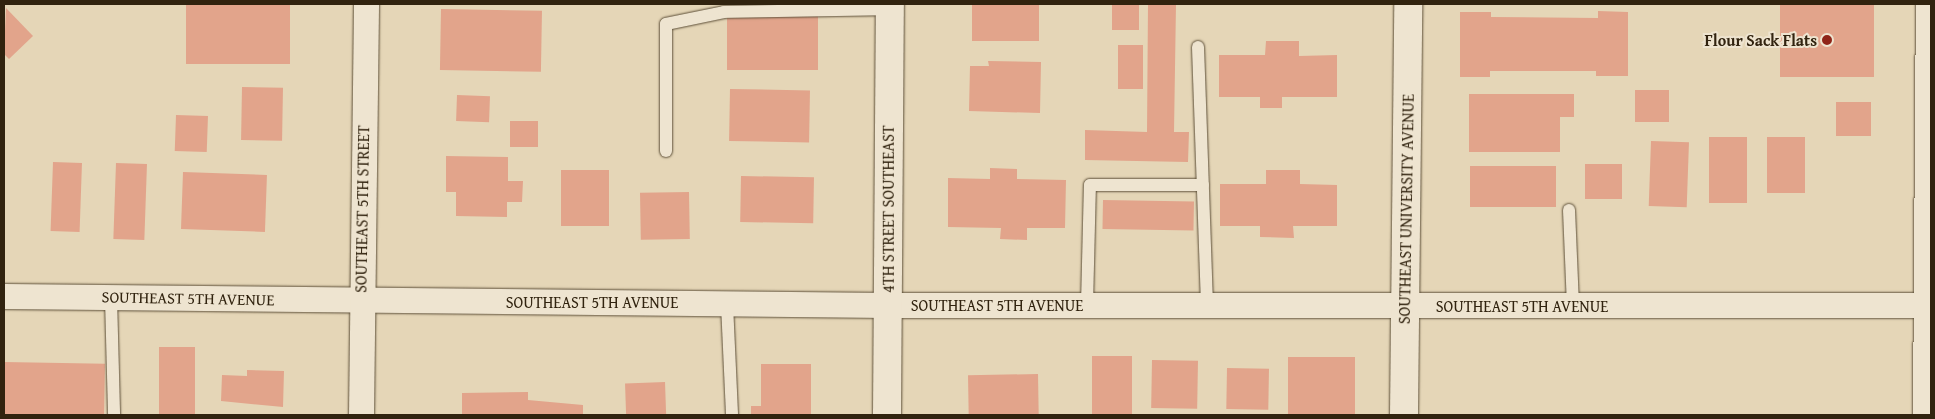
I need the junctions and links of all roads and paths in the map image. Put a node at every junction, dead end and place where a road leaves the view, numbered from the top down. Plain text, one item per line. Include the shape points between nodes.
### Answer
1 (366, 4) edge
2 (1408, 4) edge
3 (1928, 4) edge
4 (890, 7) edge
5 (1198, 47) dead end
6 (666, 151) dead end
7 (1203, 185) junction
8 (1570, 210) dead end
9 (4, 296) edge
10 (111, 298) junction
11 (361, 301) junction
12 (727, 304) junction
13 (888, 305) junction
14 (1087, 305) junction
15 (1207, 305) junction
16 (1928, 305) edge
17 (1404, 306) junction
18 (1573, 306) junction
19 (114, 415) edge
20 (361, 415) edge
21 (732, 415) edge
22 (887, 415) edge
23 (1404, 415) edge
24 (1925, 415) edge

1 - 11 street, SOUTHEAST 5TH STREET
2 - 17 main road, SOUTHEAST UNIVERSITY AVENUE
3 - 16 street
4 - 6 lane via 724,12 666,24
4 - 13 main road, 4TH STREET SOUTHEAST
5 - 7 lane
7 - 14 lane via 1090,184
7 - 15 lane
8 - 18 lane
9 - 10 street, SOUTHEAST 5TH AVENUE
10 - 11 street, SOUTHEAST 5TH AVENUE
10 - 19 lane
11 - 12 street, SOUTHEAST 5TH AVENUE
11 - 20 street, SOUTHEAST 5TH STREET
12 - 13 street, SOUTHEAST 5TH AVENUE
12 - 21 lane
13 - 14 street, SOUTHEAST 5TH AVENUE
13 - 22 main road, 4TH STREET SOUTHEAST
14 - 15 street, SOUTHEAST 5TH AVENUE
15 - 17 street, SOUTHEAST 5TH AVENUE
16 - 18 street, SOUTHEAST 5TH AVENUE
16 - 24 street
17 - 18 street, SOUTHEAST 5TH AVENUE
17 - 23 main road, SOUTHEAST UNIVERSITY AVENUE

